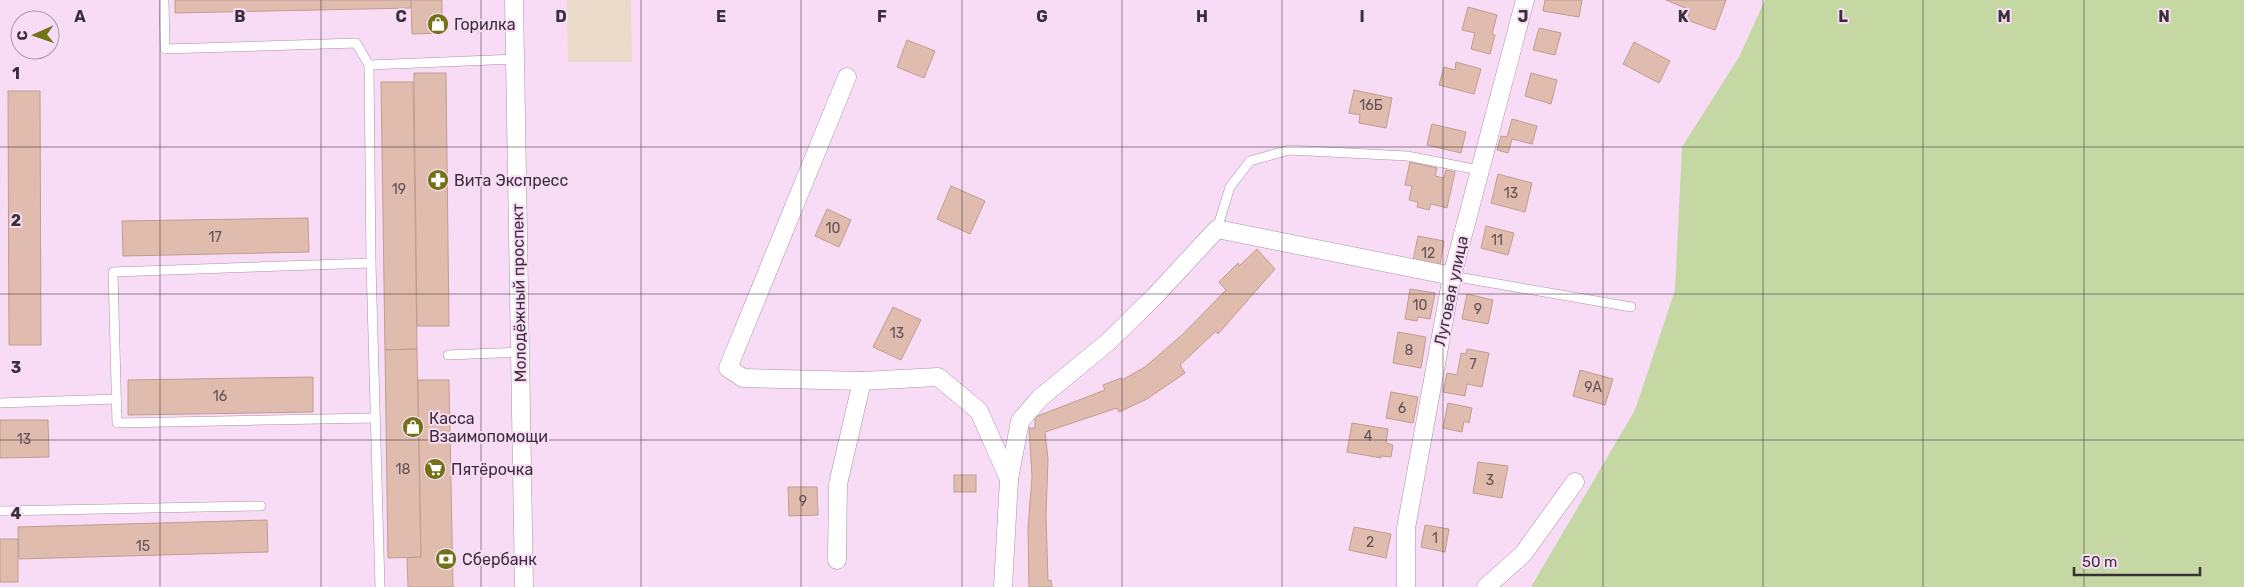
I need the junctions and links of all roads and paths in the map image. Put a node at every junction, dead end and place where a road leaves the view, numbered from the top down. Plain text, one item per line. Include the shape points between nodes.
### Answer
1 (164, 0) edge
2 (514, 0) edge
3 (1525, 0) edge
4 (516, 59) junction
5 (369, 65) junction
6 (847, 77) dead end
7 (1479, 170) junction
8 (1217, 229) junction
9 (371, 263) junction
10 (1452, 276) junction
11 (1631, 307) dead end
12 (520, 352) junction
13 (448, 354) dead end
14 (862, 381) junction
15 (116, 399) junction
16 (0, 403) edge
17 (375, 418) junction
18 (1009, 479) junction
19 (1575, 482) dead end
20 (262, 506) dead end
21 (0, 511) edge
22 (837, 560) dead end
23 (380, 587) edge
24 (524, 587) edge
25 (1004, 587) edge
26 (1406, 587) edge
27 (1486, 587) edge

1 - 5 lane via 165,49 356,43
2 - 4 street, Молодёжный проспект
3 - 7 street, Луговая улица
4 - 5 lane
4 - 12 street, Молодёжный проспект
5 - 9 lane
6 - 14 street via 728,368 743,378
7 - 8 lane via 1407,156 1289,150 1250,161 1230,187
7 - 10 street, Луговая улица
8 - 10 street
8 - 18 street via 1147,304 1108,342 1040,398 1020,421
9 - 15 lane via 113,272
9 - 17 lane
10 - 11 lane
10 - 26 street, Луговая улица via 1406,528
12 - 13 lane
12 - 24 street, Молодёжный проспект
14 - 18 street via 938,377 979,411
14 - 22 street via 838,484
15 - 16 lane
15 - 17 lane via 117,423
17 - 23 lane
18 - 25 street
19 - 27 street via 1523,554
20 - 21 lane

